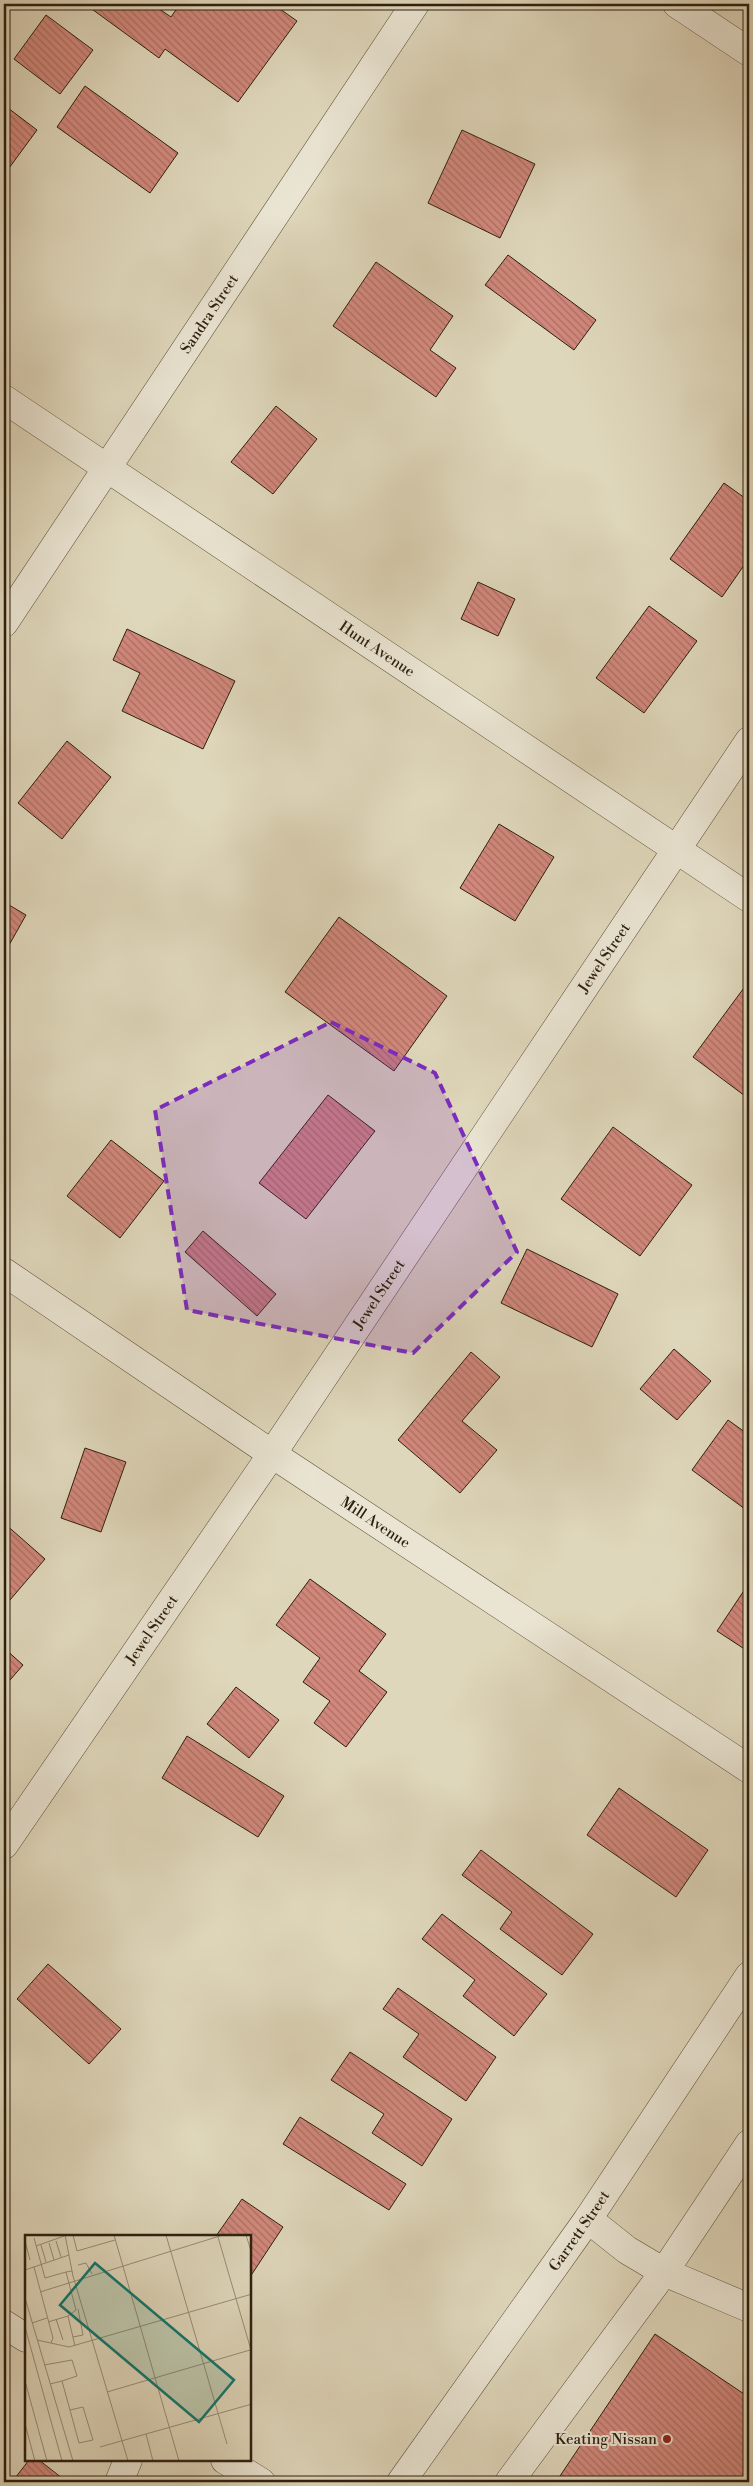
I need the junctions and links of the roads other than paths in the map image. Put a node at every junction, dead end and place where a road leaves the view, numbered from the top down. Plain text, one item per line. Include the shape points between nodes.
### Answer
1 (415, 4) edge
2 (677, 4) edge
3 (749, 52) edge
4 (4, 399) edge
5 (107, 467) junction
6 (4, 623) edge
7 (749, 741) edge
8 (676, 849) junction
9 (749, 898) edge
10 (4, 1272) edge
11 (272, 1454) junction
12 (749, 1769) edge
13 (4, 1845) edge
14 (749, 1976) edge
15 (749, 2144) edge
16 (588, 2219) junction
17 (664, 2272) junction
18 (749, 2308) edge
19 (4, 2324) edge
20 (25, 2337) edge
21 (128, 2461) edge
22 (227, 2461) edge
23 (119, 2482) edge
24 (262, 2482) edge
25 (401, 2482) edge
26 (509, 2482) edge

1 - 5 street, Sandra Street
2 - 3 street
4 - 5 street, Hunt Avenue
5 - 6 street, Sandra Street
5 - 8 street, Hunt Avenue
7 - 8 street, Jewel Street
8 - 9 street, Hunt Avenue
8 - 11 street, Jewel Street
10 - 11 street, Mill Avenue
11 - 12 street, Mill Avenue
11 - 13 street, Jewel Street
14 - 16 street, Garrett Street
15 - 17 street
16 - 17 street via 627,2250
16 - 25 street, Garrett Street
17 - 18 street
17 - 26 street
19 - 20 street
21 - 23 street
22 - 24 street

